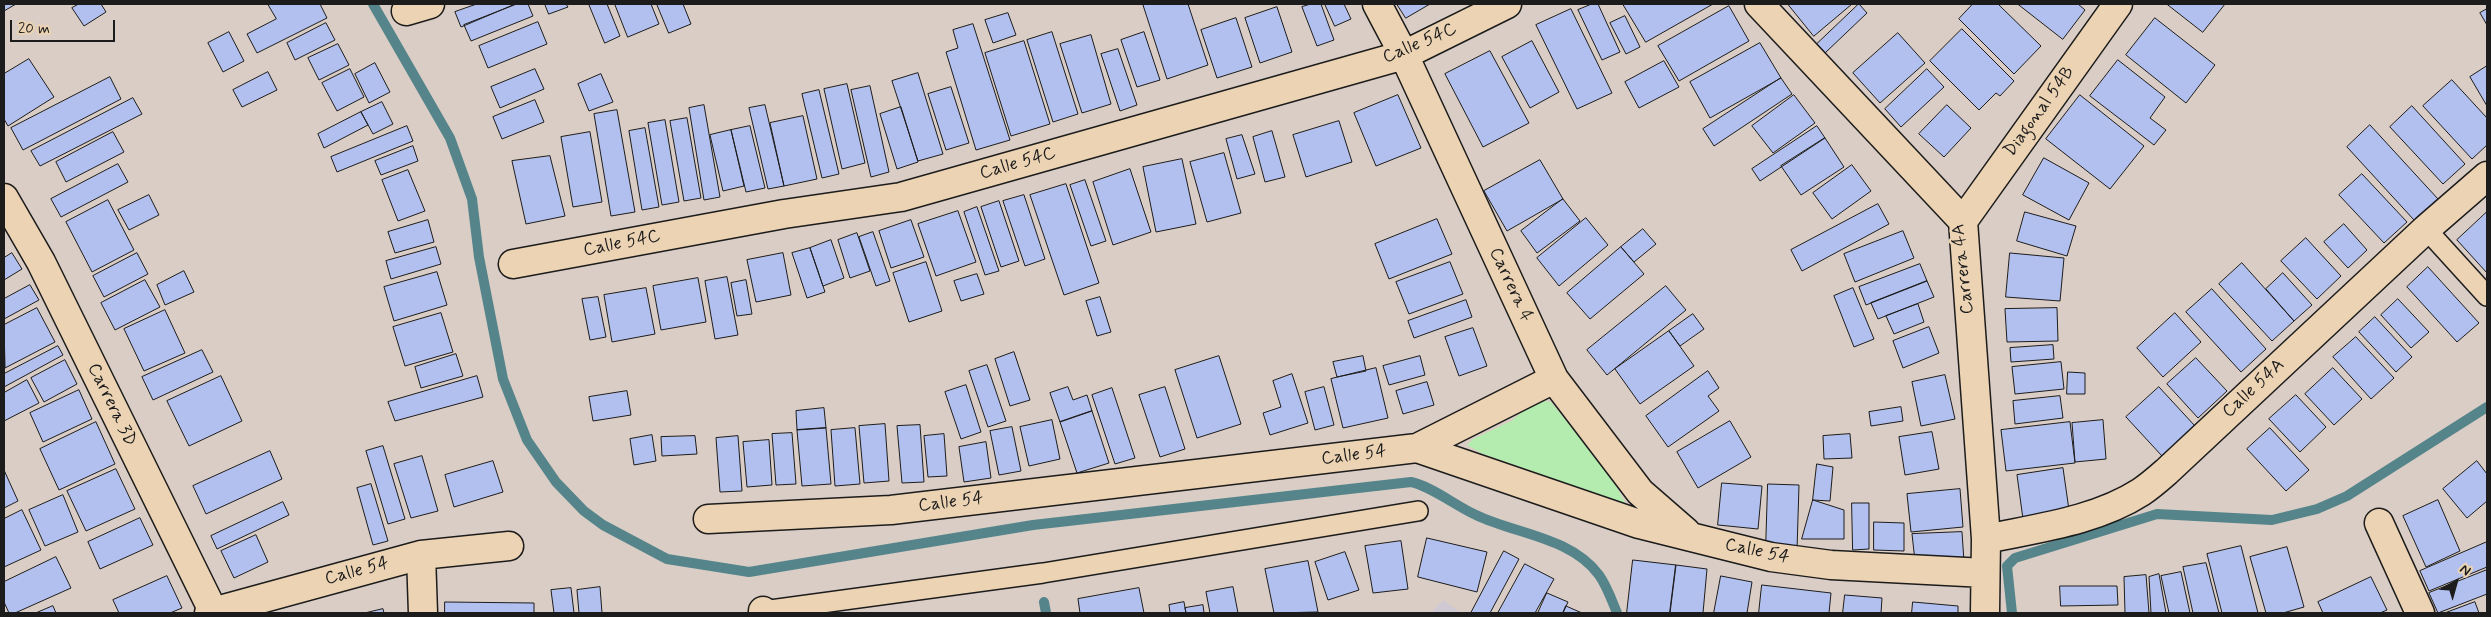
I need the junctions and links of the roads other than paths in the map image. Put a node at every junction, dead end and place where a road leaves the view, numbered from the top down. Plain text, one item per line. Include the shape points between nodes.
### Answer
1 (1377, 4) edge
2 (1507, 4) edge
3 (1759, 4) edge
4 (2118, 4) edge
5 (1404, 55) junction
6 (2487, 176) edge
7 (4, 198) edge
8 (1963, 221) junction
9 (2426, 229) junction
10 (513, 264) dead end
11 (2487, 296) edge
12 (1554, 378) junction
13 (1417, 448) junction
14 (1418, 511) dead end
15 (708, 519) dead end
16 (2379, 523) dead end
17 (1690, 535) junction
18 (1986, 539) junction
19 (509, 546) dead end
20 (421, 554) junction
21 (1985, 573) junction
22 (763, 612) edge
23 (212, 613) edge
24 (423, 613) edge
25 (1985, 613) edge
26 (2420, 613) edge

1 - 5 street, Carrera 4
2 - 5 street, Calle 54C
3 - 8 street, Carrera 4A
4 - 8 street, Diagonal 54B
5 - 10 street, Calle 54C via 901,197 784,214
5 - 12 street, Carrera 4
6 - 9 street, Calle 54A
7 - 23 street, Carrera 3D via 41,262
8 - 18 street, Carrera 4A
9 - 11 lane
9 - 18 street, Calle 54A via 2142,492 2114,506 2069,521
12 - 13 street
12 - 17 street, Carrera 4 via 1640,492
13 - 15 street, Calle 54 via 891,510
13 - 17 street, Calle 54 via 1639,524
14 - 22 lane via 1043,573
16 - 26 street
17 - 21 street, Calle 54 via 1771,557 1823,564
18 - 21 street, Carrera 4A
19 - 20 street, Calle 54
20 - 23 street, Calle 54
20 - 24 street
21 - 25 street, Carrera 4A

